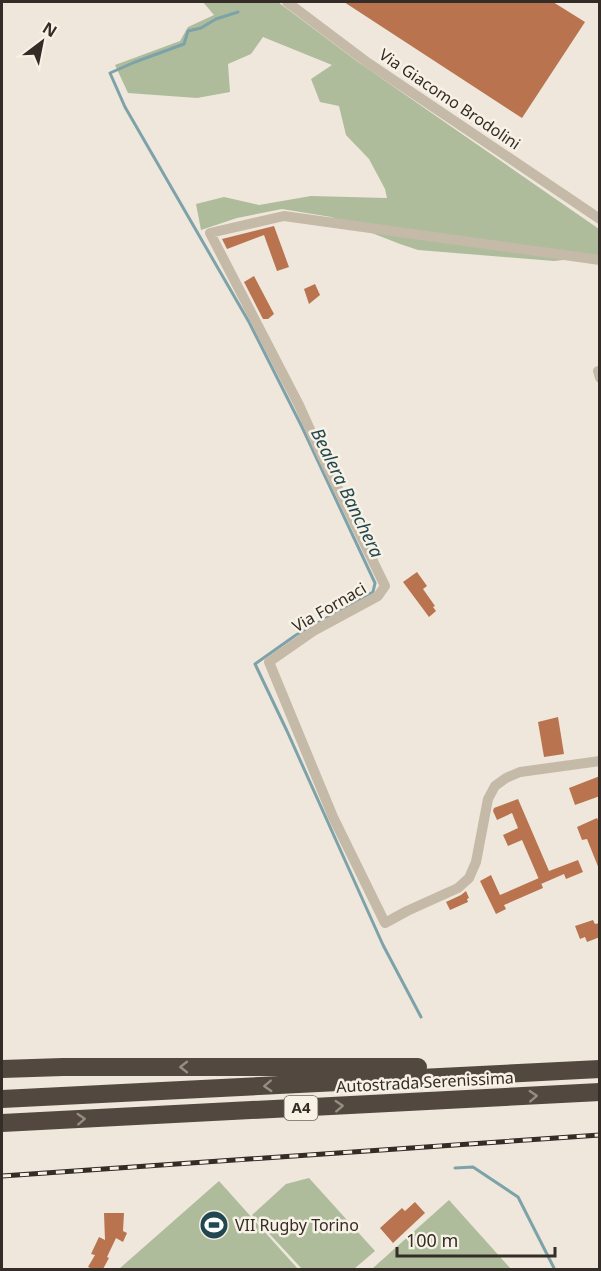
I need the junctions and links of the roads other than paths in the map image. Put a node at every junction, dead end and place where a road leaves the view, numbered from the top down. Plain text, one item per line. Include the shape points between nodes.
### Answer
1 (287, 2) edge
2 (600, 219) edge
3 (600, 260) edge
4 (600, 761) edge
5 (600, 1068) edge
6 (2, 1069) edge
7 (600, 1092) edge
8 (2, 1099) edge
9 (39, 1122) junction
10 (2, 1124) edge
11 (2, 1133) edge

1 - 2 street, Via Giacomo Brodolini via 368,63
3 - 4 street, Via Fornaci via 284,216 210,233 299,405 384,586 378,596 315,630 268,662 333,817 385,923 458,888 469,878 476,862 488,799 495,786 520,772
5 -> 6 highway
5 -> 8 highway, Autostrada Serenissima / A4
9 -> 7 highway, Autostrada Serenissima / A4
9 - 10 highway, Autostrada Serenissima / A4
9 - 11 highway

